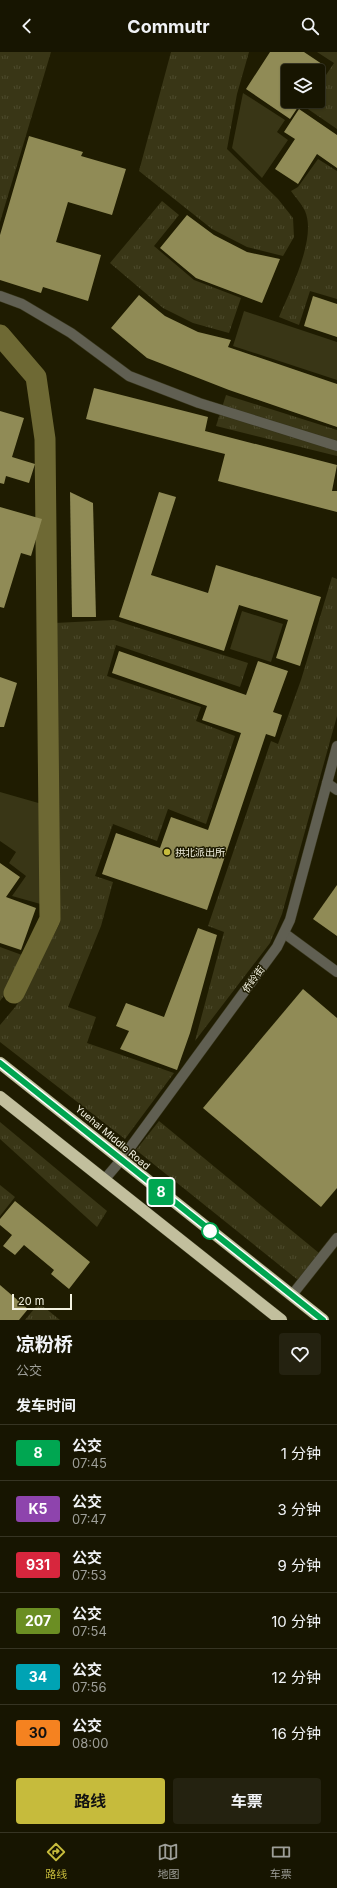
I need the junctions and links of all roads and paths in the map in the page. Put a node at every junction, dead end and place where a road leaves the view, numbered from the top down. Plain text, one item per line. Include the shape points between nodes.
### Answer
1 (0, 296) edge
2 (337, 446) edge
3 (337, 746) edge
4 (327, 783) junction
5 (337, 790) edge
6 (284, 933) junction
7 (337, 972) edge
8 (0, 1063) edge
9 (0, 1097) edge
10 (121, 1160) junction
11 (104, 1180) junction
12 (337, 1238) edge
13 (292, 1296) junction
14 (281, 1320) edge
15 (323, 1320) edge

1 - 2 street via 22,304 71,333 129,376 199,403
3 - 4 street, 侨岭街
4 - 5 street
4 - 6 street, 侨岭街 via 290,920
6 - 7 street
6 - 10 street, 侨岭街
8 - 10 highway, Yuehai Middle Road via 60,1108
9 - 11 highway
10 - 11 street, 侨岭街
10 - 13 highway, Yuehai Middle Road
11 - 14 highway
12 - 13 street
13 - 15 highway, Yuehai Middle Road

